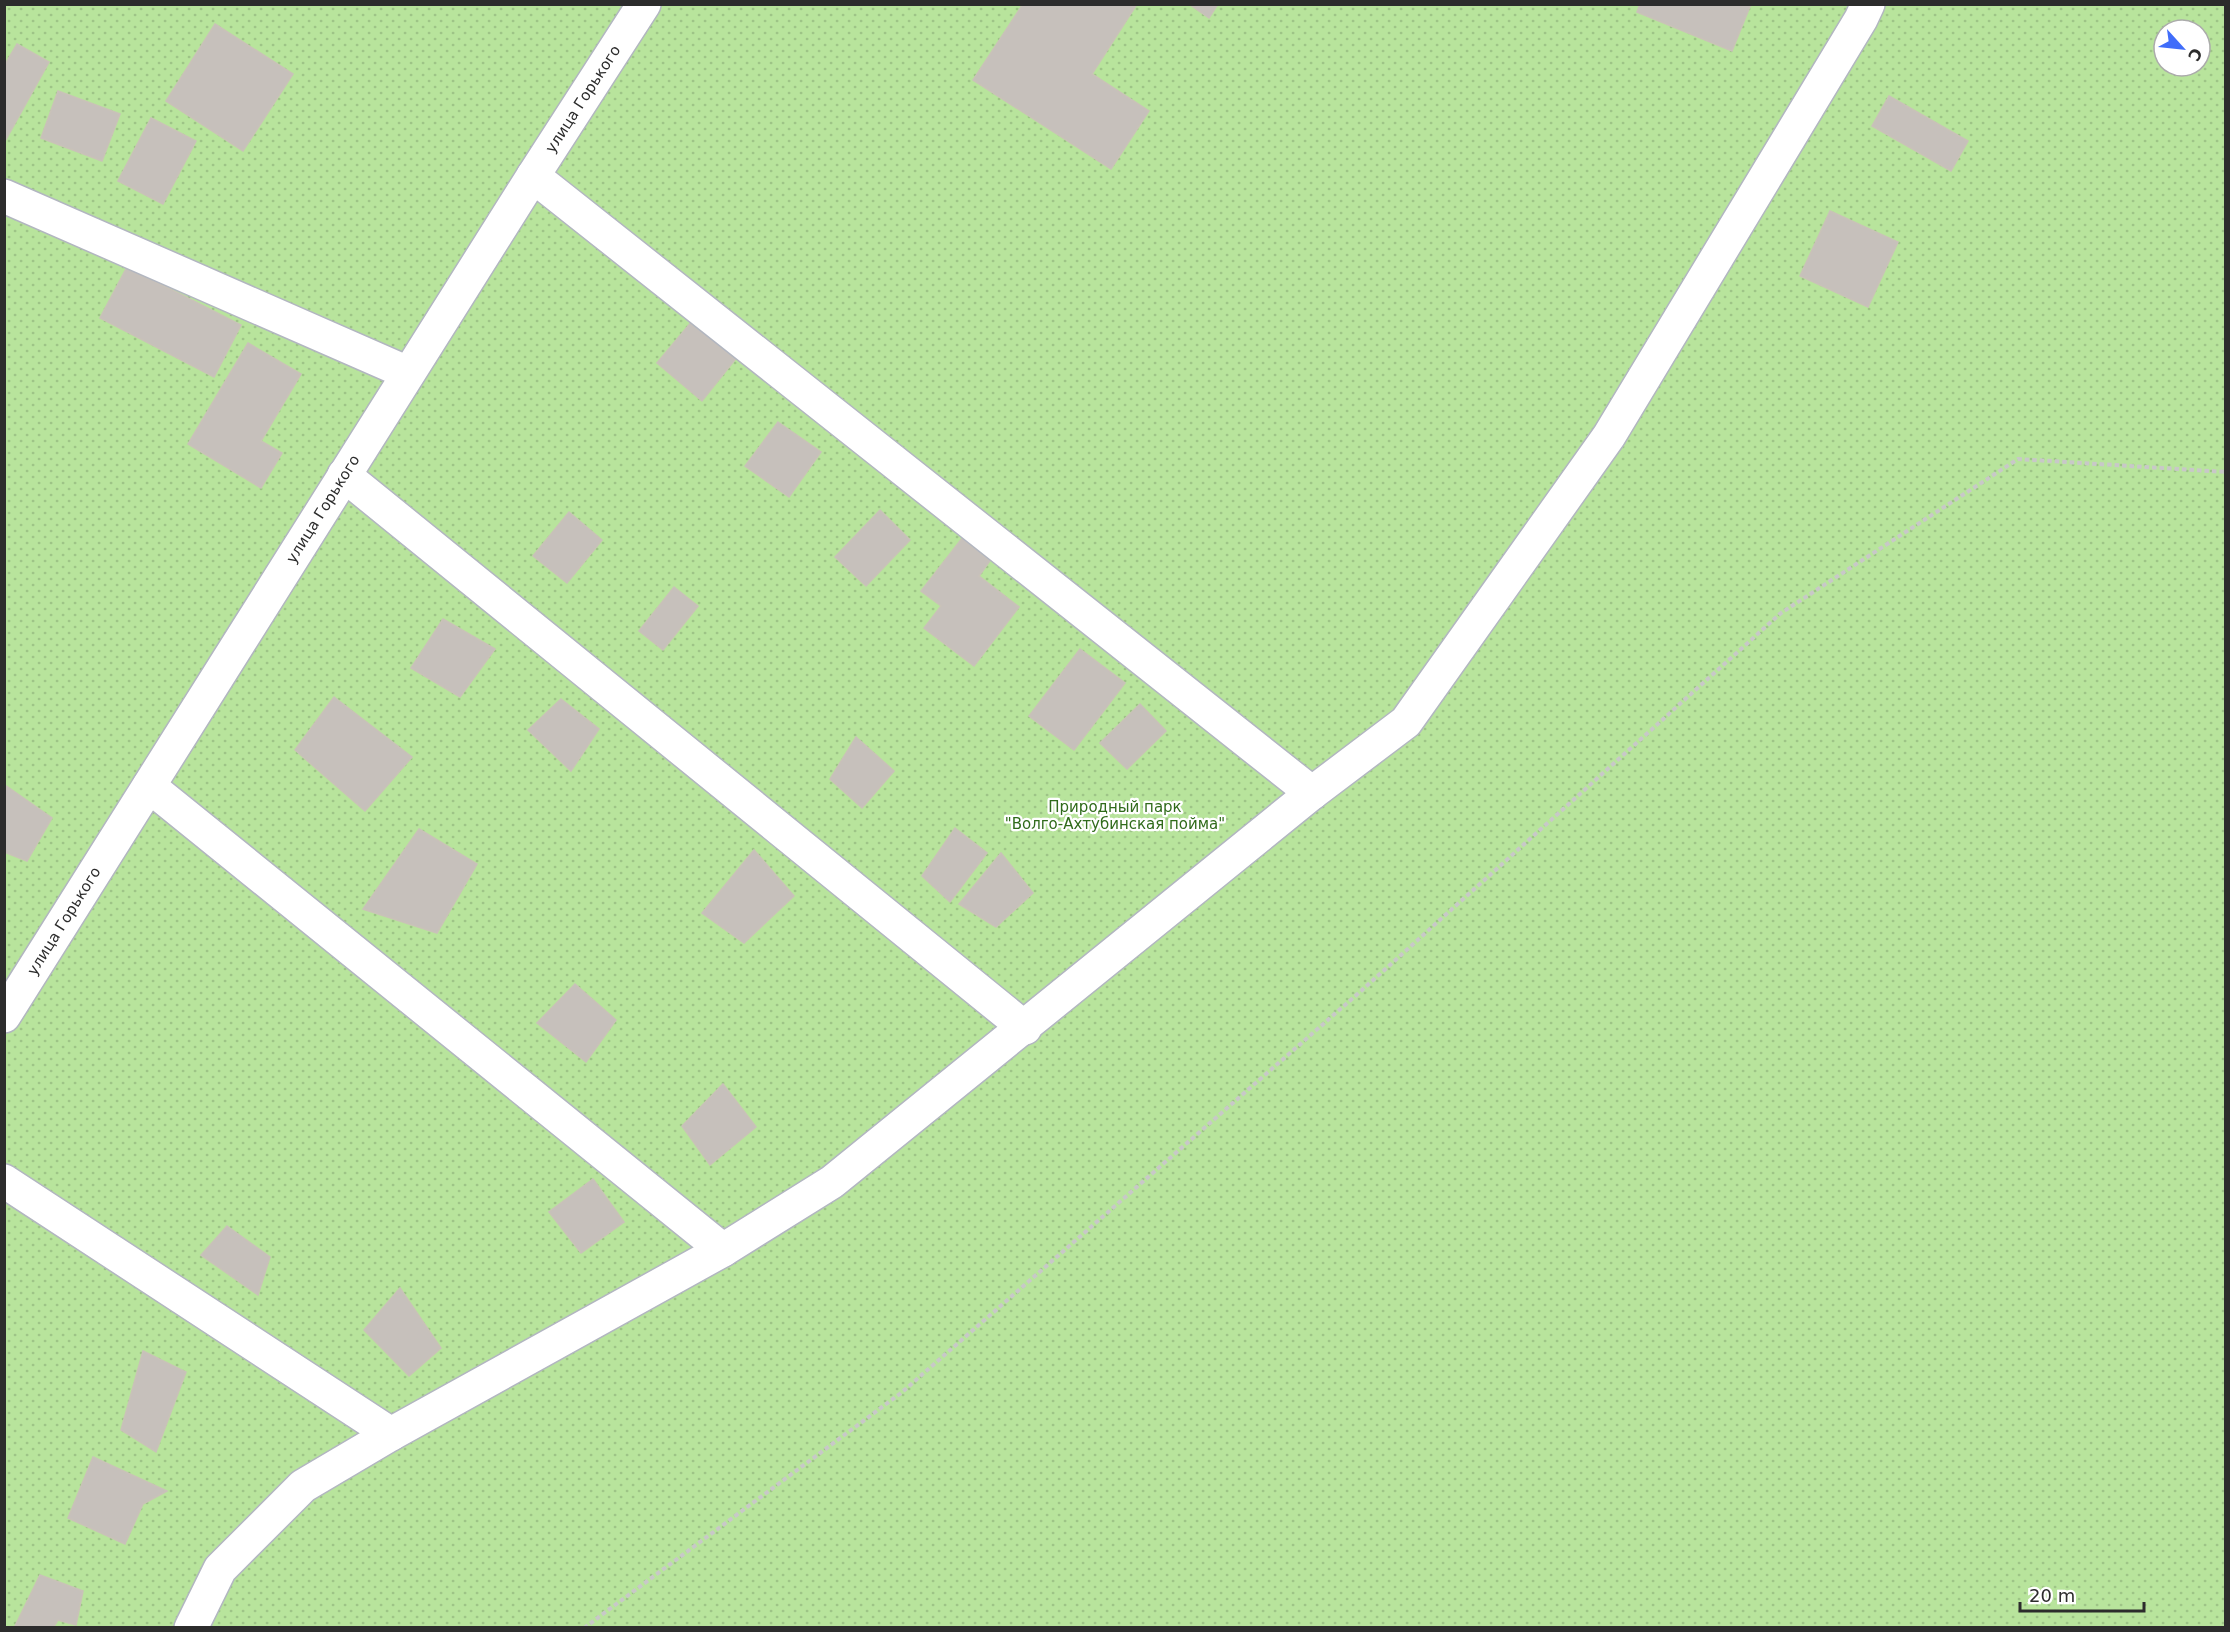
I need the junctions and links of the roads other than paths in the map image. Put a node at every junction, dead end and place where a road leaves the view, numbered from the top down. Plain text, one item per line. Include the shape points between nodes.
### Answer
1 (644, 4) edge
2 (1868, 4) edge
3 (532, 176) junction
4 (4, 196) edge
5 (408, 373) junction
6 (344, 475) junction
7 (149, 786) junction
8 (1312, 793) junction
9 (4, 1016) edge
10 (1024, 1028) junction
11 (4, 1181) edge
12 (723, 1250) junction
13 (391, 1434) junction
14 (191, 1628) edge

1 - 3 street, улица Горького
2 - 8 street via 1602,446 1406,722
3 - 5 street, улица Горького
3 - 8 street
4 - 5 street
5 - 6 street, улица Горького
6 - 7 street, улица Горького
6 - 10 street
7 - 9 street, улица Горького
7 - 12 street
8 - 10 street
10 - 12 street via 832,1182
11 - 13 street
12 - 13 street
13 - 14 street via 303,1486 220,1569

